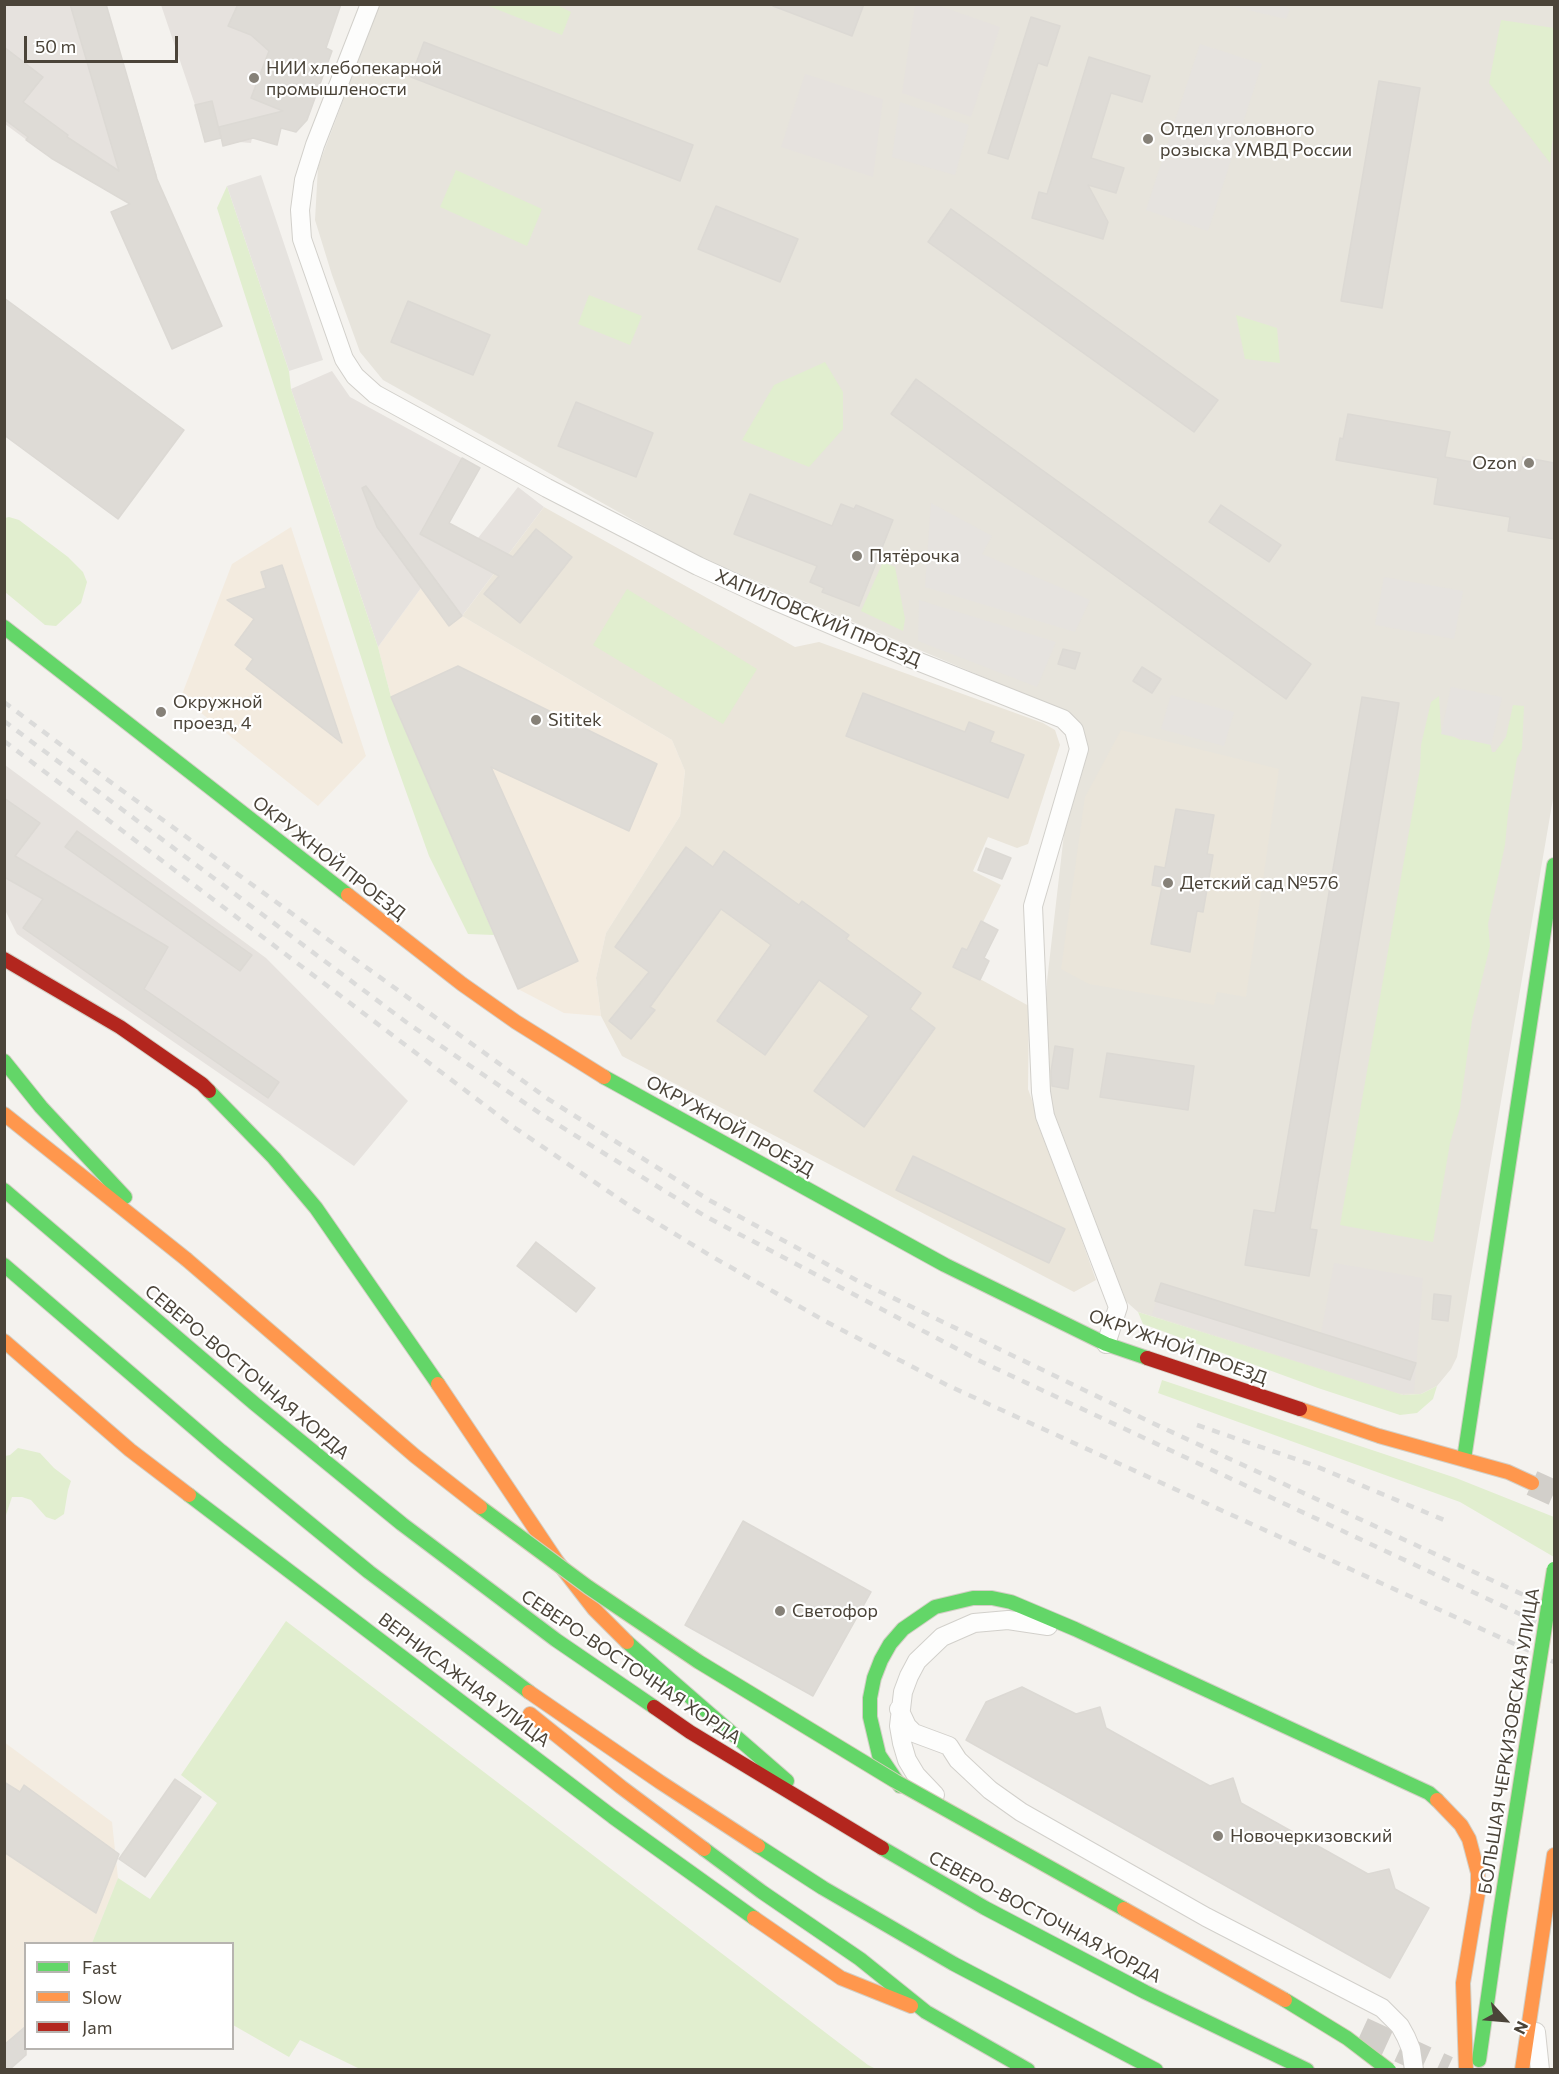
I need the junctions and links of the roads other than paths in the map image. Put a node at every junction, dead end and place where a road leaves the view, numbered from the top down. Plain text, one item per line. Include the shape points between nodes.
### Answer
1 (369, 4) edge
2 (4, 627) edge
3 (1554, 865) edge
4 (4, 959) edge
5 (4, 1061) edge
6 (4, 1114) edge
7 (4, 1190) edge
8 (186, 1259) junction
9 (4, 1265) edge
10 (4, 1341) edge
11 (1106, 1344) junction
12 (221, 1451) junction
13 (1464, 1459) junction
14 (1532, 1483) tunnel mouth
15 (1554, 1569) edge
16 (1075, 1629) junction
17 (439, 1641) dead end
18 (521, 1706) dead end
19 (899, 1709) junction
20 (824, 1813) junction
21 (986, 1835) junction
22 (1554, 1855) edge
23 (1532, 1994) junction
24 (926, 2012) junction
25 (1362, 2031) tunnel mouth
26 (1114, 2050) junction
27 (1028, 2070) edge
28 (1147, 2070) edge
29 (1156, 2070) edge
30 (1307, 2070) edge
31 (1389, 2070) edge
32 (1414, 2070) edge
33 (1466, 2070) edge
34 (1477, 2070) edge
35 (1522, 2070) edge
36 (1540, 2070) edge

1 - 11 street, ХАПИЛОВСКИЙ ПРОЕЗД via 315,145 300,210 302,239 344,359 356,376 375,394 698,566 907,657 1063,718 1074,730 1079,749 1033,906 1041,1092 1045,1116 1118,1307
2 - 11 main road, ОКРУЖНОЙ ПРОЕЗД via 407,942 516,1022 583,1065 945,1265
3 - 13 main road
4 - 20 main road via 120,1027 202,1084 274,1158 316,1208 556,1560 594,1609 630,1645
5 - 8 main road via 102,1175
6 - 8 main road
7 - 20 main road, СЕВЕРО-ВОСТОЧНАЯ ХОРДА via 402,1524 556,1640 690,1732
8 - 31 main road, bridge via 415,1456 496,1520 699,1662 895,1781 1287,2001
9 - 12 main road
10 - 24 main road, ВЕРНИСАЖНАЯ УЛИЦА via 130,1450 613,1816 841,1978
11 - 13 main road, ОКРУЖНОЙ ПРОЕЗД via 1379,1436
12 - 17 main road via 329,1557
12 - 26 main road via 406,1600 526,1690 660,1782 833,1894
13 - 14 main road, ОКРУЖНОЙ ПРОЕЗД
15 - 34 main road, БОЛЬШАЯ ЧЕРКИЗОВСКАЯ УЛИЦА, bridge
16 - 19 street via 1008,1620 957,1628 935,1642 917,1661
16 - 21 main road via 1011,1602 992,1598 954,1601 935,1607 903,1629 881,1660 870,1698 870,1717 879,1755 889,1772 916,1799
16 - 33 main road via 1429,1794 1453,1814 1469,1839 1478,1872 1464,1983
18 - 24 main road via 621,1787 860,1959
19 - 21 street via 902,1743 916,1775 940,1800
19 - 32 street via 914,1733 949,1746 990,1790 1021,1812 1206,1917 1382,2008 1406,2037
20 - 30 main road, СЕВЕРО-ВОСТОЧНАЯ ХОРДА via 985,1908 1145,1992
21 - 25 main road via 1197,1950
22 - 23 main road
23 - 35 main road
23 - 36 street
24 - 27 main road
26 - 28 main road
26 - 29 main road

